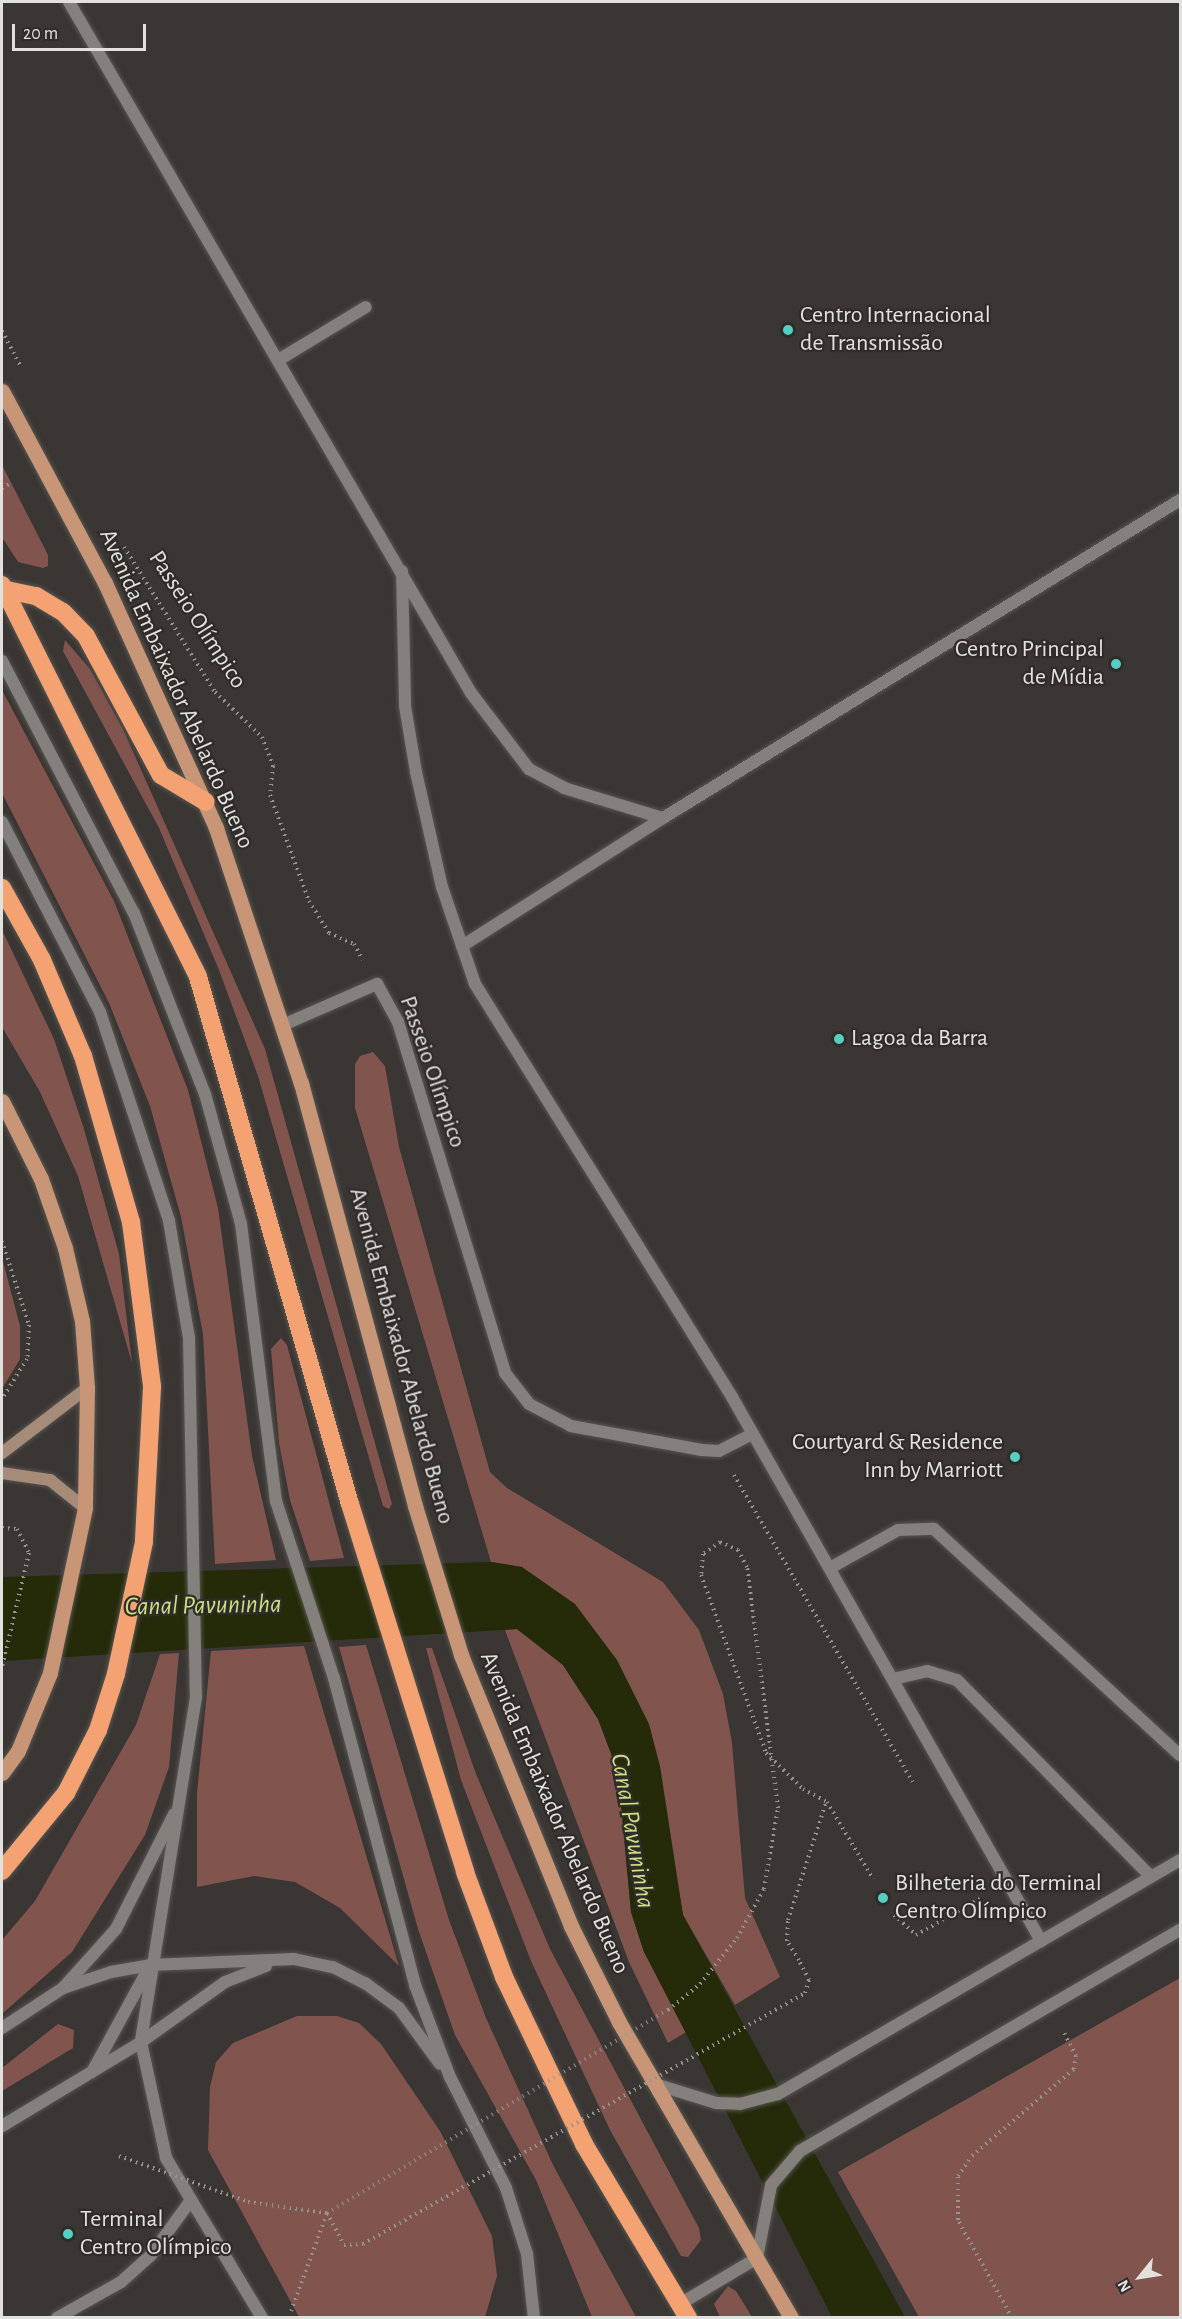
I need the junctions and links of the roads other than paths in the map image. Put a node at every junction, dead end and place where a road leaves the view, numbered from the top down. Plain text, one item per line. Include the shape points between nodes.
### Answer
1 (69, 2) edge
2 (366, 307) dead end
3 (280, 358) junction
4 (2, 390) edge
5 (1180, 500) edge
6 (402, 569) junction
7 (2, 587) edge
8 (2, 661) edge
9 (206, 802) junction
10 (663, 818) junction
11 (2, 822) edge
12 (2, 888) edge
13 (462, 946) junction
14 (283, 1025) junction
15 (2, 1101) edge
16 (87, 1388) junction
17 (753, 1434) junction
18 (2, 1453) edge
19 (2, 1473) edge
20 (85, 1508) junction
21 (830, 1568) junction
22 (893, 1679) junction
23 (1180, 1755) edge
24 (2, 1773) edge
25 (180, 1803) junction
26 (1180, 1860) edge
27 (2, 1871) edge
28 (1151, 1877) junction
29 (1180, 1930) edge
30 (1041, 1941) junction
31 (294, 1959) junction
32 (150, 1965) junction
33 (63, 1988) junction
34 (2, 2028) edge
35 (141, 2042) junction
36 (91, 2073) junction
37 (450, 2077) junction
38 (655, 2084) junction
39 (2, 2126) edge
40 (190, 2200) junction
41 (757, 2259) junction
42 (684, 2311) edge
43 (57, 2318) edge
44 (262, 2318) edge
45 (534, 2318) edge
46 (791, 2318) edge

1 - 3 street
2 - 3 street
3 - 6 street
4 - 9 main road, Avenida Embaixador Abelardo Bueno via 105,583
5 - 10 street
6 - 10 street via 471,693 529,769 605,804
6 - 13 street via 405,706 442,887
7 - 9 highway via 36,596 63,612 86,636 161,776
7 - 42 highway via 198,977 350,1504 504,1977 584,2144
8 - 37 street via 134,913 196,1065 241,1224 276,1502 334,1678 415,1985
9 - 14 main road, Avenida Embaixador Abelardo Bueno
10 - 13 street
11 - 25 street via 100,1012 169,1221 189,1338 194,1499 196,1697
12 - 27 highway via 42,960 83,1056 131,1222 152,1387 144,1542 116,1674 98,1730 66,1793
13 - 17 street via 500,1030
14 - 17 street, Passeio Olímpico via 377,984 398,1022 505,1373 529,1404 571,1426 719,1451
14 - 38 main road, Avenida Embaixador Abelardo Bueno via 415,1506 461,1655 571,1926
15 - 16 main road via 41,1179 65,1248 82,1321
16 - 18 street
16 - 20 main road
17 - 21 street
19 - 20 street via 50,1480
20 - 24 main road via 50,1674 18,1751
21 - 22 street
21 - 23 street via 898,1530 934,1529
22 - 28 street via 927,1671 957,1680
22 - 30 street
25 - 32 street
25 - 33 street via 116,1929
26 - 28 street
28 - 30 street
29 - 41 street via 795,2156 767,2195
30 - 38 street via 832,2064 762,2100 716,2103
31 - 32 street
31 - 35 street via 225,1982
31 - 37 street via 333,1967 399,2008
32 - 33 street
32 - 35 street
32 - 36 street
33 - 34 street
35 - 36 street
35 - 40 street via 166,2158
36 - 39 street
37 - 45 street via 506,2188 527,2254
38 - 41 main road, Avenida Embaixador Abelardo Bueno
40 - 43 street via 151,2255 121,2282
40 - 44 street
41 - 42 street
41 - 46 main road, Avenida Embaixador Abelardo Bueno

